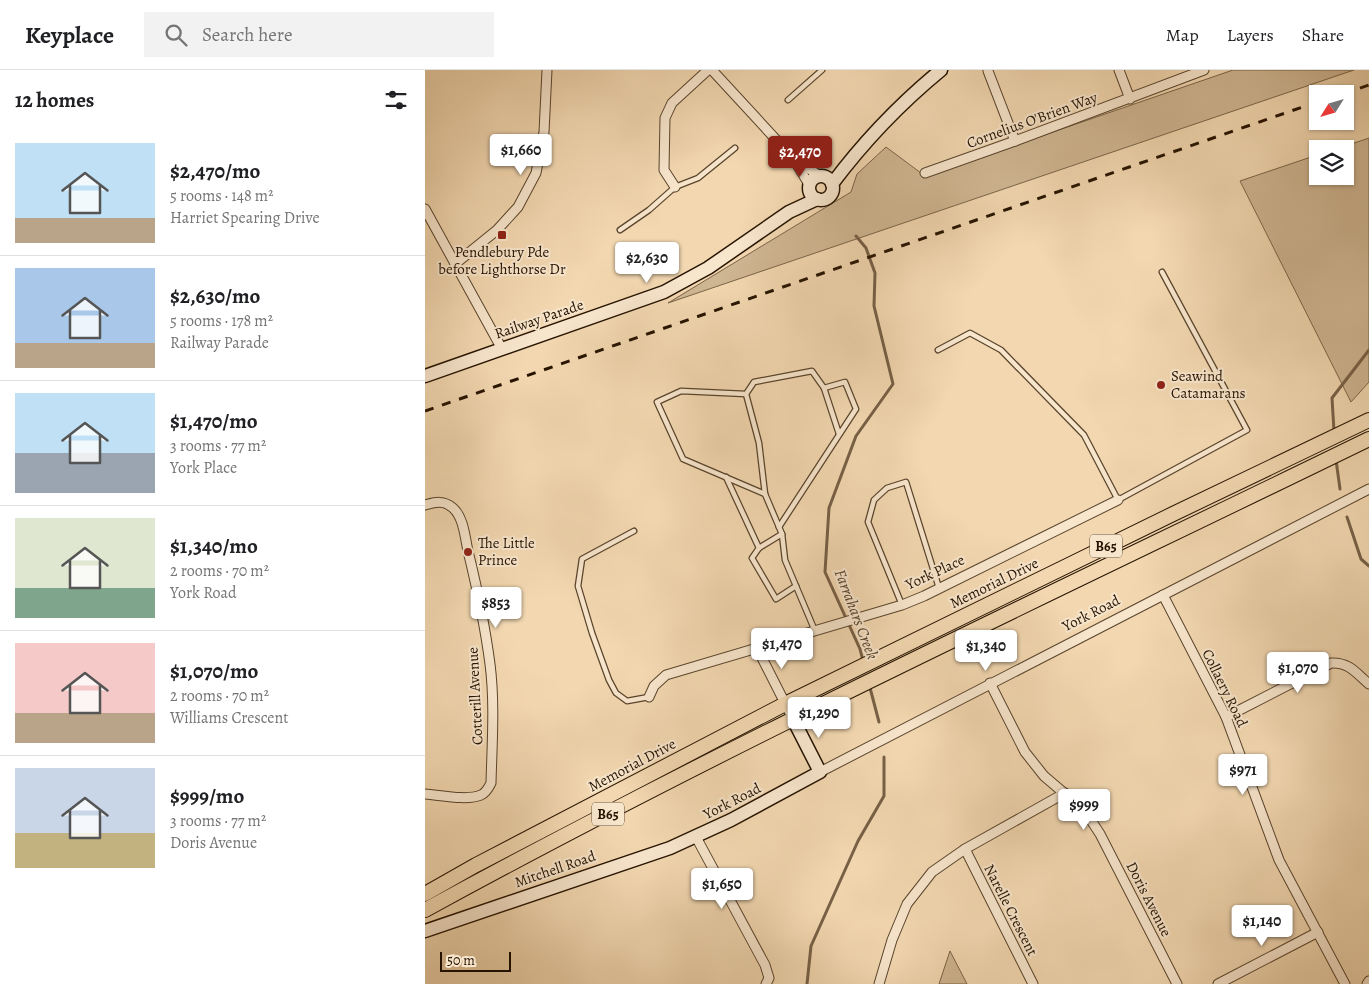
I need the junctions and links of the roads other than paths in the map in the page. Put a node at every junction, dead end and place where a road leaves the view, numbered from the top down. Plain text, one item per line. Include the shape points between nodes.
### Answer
1 (547, 70) edge
2 (708, 70) edge
3 (712, 70) edge
4 (822, 70) edge
5 (941, 70) edge
6 (1119, 70) edge
7 (1204, 70) edge
8 (988, 71) edge
9 (1130, 99) junction
10 (787, 100) dead end
11 (1015, 141) junction
12 (735, 148) dead end
13 (794, 159) junction
14 (925, 173) dead end
15 (825, 179) junction
16 (675, 187) junction
17 (812, 192) junction
18 (425, 209) edge
19 (620, 230) dead end
20 (455, 264) junction
21 (1162, 272) dead end
22 (501, 349) junction
23 (938, 350) dead end
24 (425, 376) edge
25 (824, 388) junction
26 (746, 394) junction
27 (1369, 420) edge
28 (839, 434) junction
29 (1369, 439) edge
30 (726, 477) junction
31 (1369, 489) edge
32 (765, 494) junction
33 (1118, 500) junction
34 (425, 505) edge
35 (779, 526) junction
36 (634, 531) dead end
37 (783, 534) junction
38 (759, 548) junction
39 (796, 586) junction
40 (939, 589) junction
41 (1163, 595) junction
42 (902, 605) junction
43 (815, 631) junction
44 (757, 648) junction
45 (990, 683) junction
46 (1369, 684) edge
47 (649, 697) joint
48 (785, 704) junction
49 (1226, 717) junction
50 (793, 719) junction
51 (820, 772) junction
52 (1065, 793) junction
53 (425, 794) edge
54 (696, 837) junction
55 (965, 849) junction
56 (425, 894) edge
57 (425, 910) edge
58 (425, 931) edge
59 (1318, 932) junction
60 (766, 984) edge
61 (879, 984) edge
62 (1033, 984) edge
63 (1177, 984) edge
64 (1218, 984) edge
65 (1345, 984) edge

1 - 20 street via 544,132 536,173 518,206 497,230
2 - 16 street via 672,103 665,118 664,170
3 - 13 street
4 - 10 lane
5 - 15 main road via 850,159
6 - 9 street
7 - 9 street, Cornelius O'Brien Way
8 - 11 street
9 - 11 street, Cornelius O'Brien Way
11 - 14 street, Cornelius O'Brien Way
12 - 16 lane via 698,178
13 - 15 street
13 - 17 street
15 - 17 main road via 813,179
15 - 17 main road via 833,189 829,196 822,200
16 - 19 lane
17 - 22 main road, Railway Parade via 789,212 708,268 671,289
18 - 20 street
20 - 22 street
21 - 33 lane via 1247,430
22 - 24 main road, Railway Parade
23 - 33 lane via 969,333 1001,350 1084,435
25 - 26 lane via 812,371 754,382
25 - 28 lane
25 - 28 lane via 845,382 856,409
26 - 30 lane via 681,391 657,402 683,459
26 - 32 lane via 759,443
27 - 48 main road, Memorial Drive / B65
28 - 35 lane
29 - 50 main road, B65
30 - 32 lane
30 - 38 lane
31 - 41 street, York Road
32 - 35 lane
33 - 40 street, York Place
34 - 53 street, Cotterill Avenue via 445,502 461,521 478,593 490,666 493,725 491,783 482,795 467,798
35 - 37 lane
36 - 47 lane via 582,559 578,586 592,633 616,693 627,701
37 - 38 lane
37 - 39 lane via 785,560
38 - 39 lane via 752,558 776,599
39 - 43 lane
40 - 42 street, York Place
40 - 42 lane via 906,482 887,488 874,500 868,522
41 - 45 street, York Road
41 - 49 street, Collaery Road
42 - 43 street, York Place
43 - 44 street, York Place
44 - 47 street, York Place via 666,675 654,686
44 - 48 street
45 - 51 street, York Road
45 - 52 street, Doris Avenue via 1025,752
46 - 49 street via 1347,665 1331,663
48 - 50 street
48 - 56 main road, Memorial Drive / B65
49 - 59 street, Collaery Road via 1279,860
50 - 51 main road
50 - 57 main road, B65
51 - 54 main road, York Road
52 - 55 street
52 - 63 street, Doris Avenue via 1085,812 1100,834
54 - 58 main road, Mitchell Road
54 - 60 street via 765,965 769,978
55 - 61 street via 932,872 907,904
55 - 62 street, Narelle Crescent
59 - 64 street
59 - 65 street, Collaery Road

